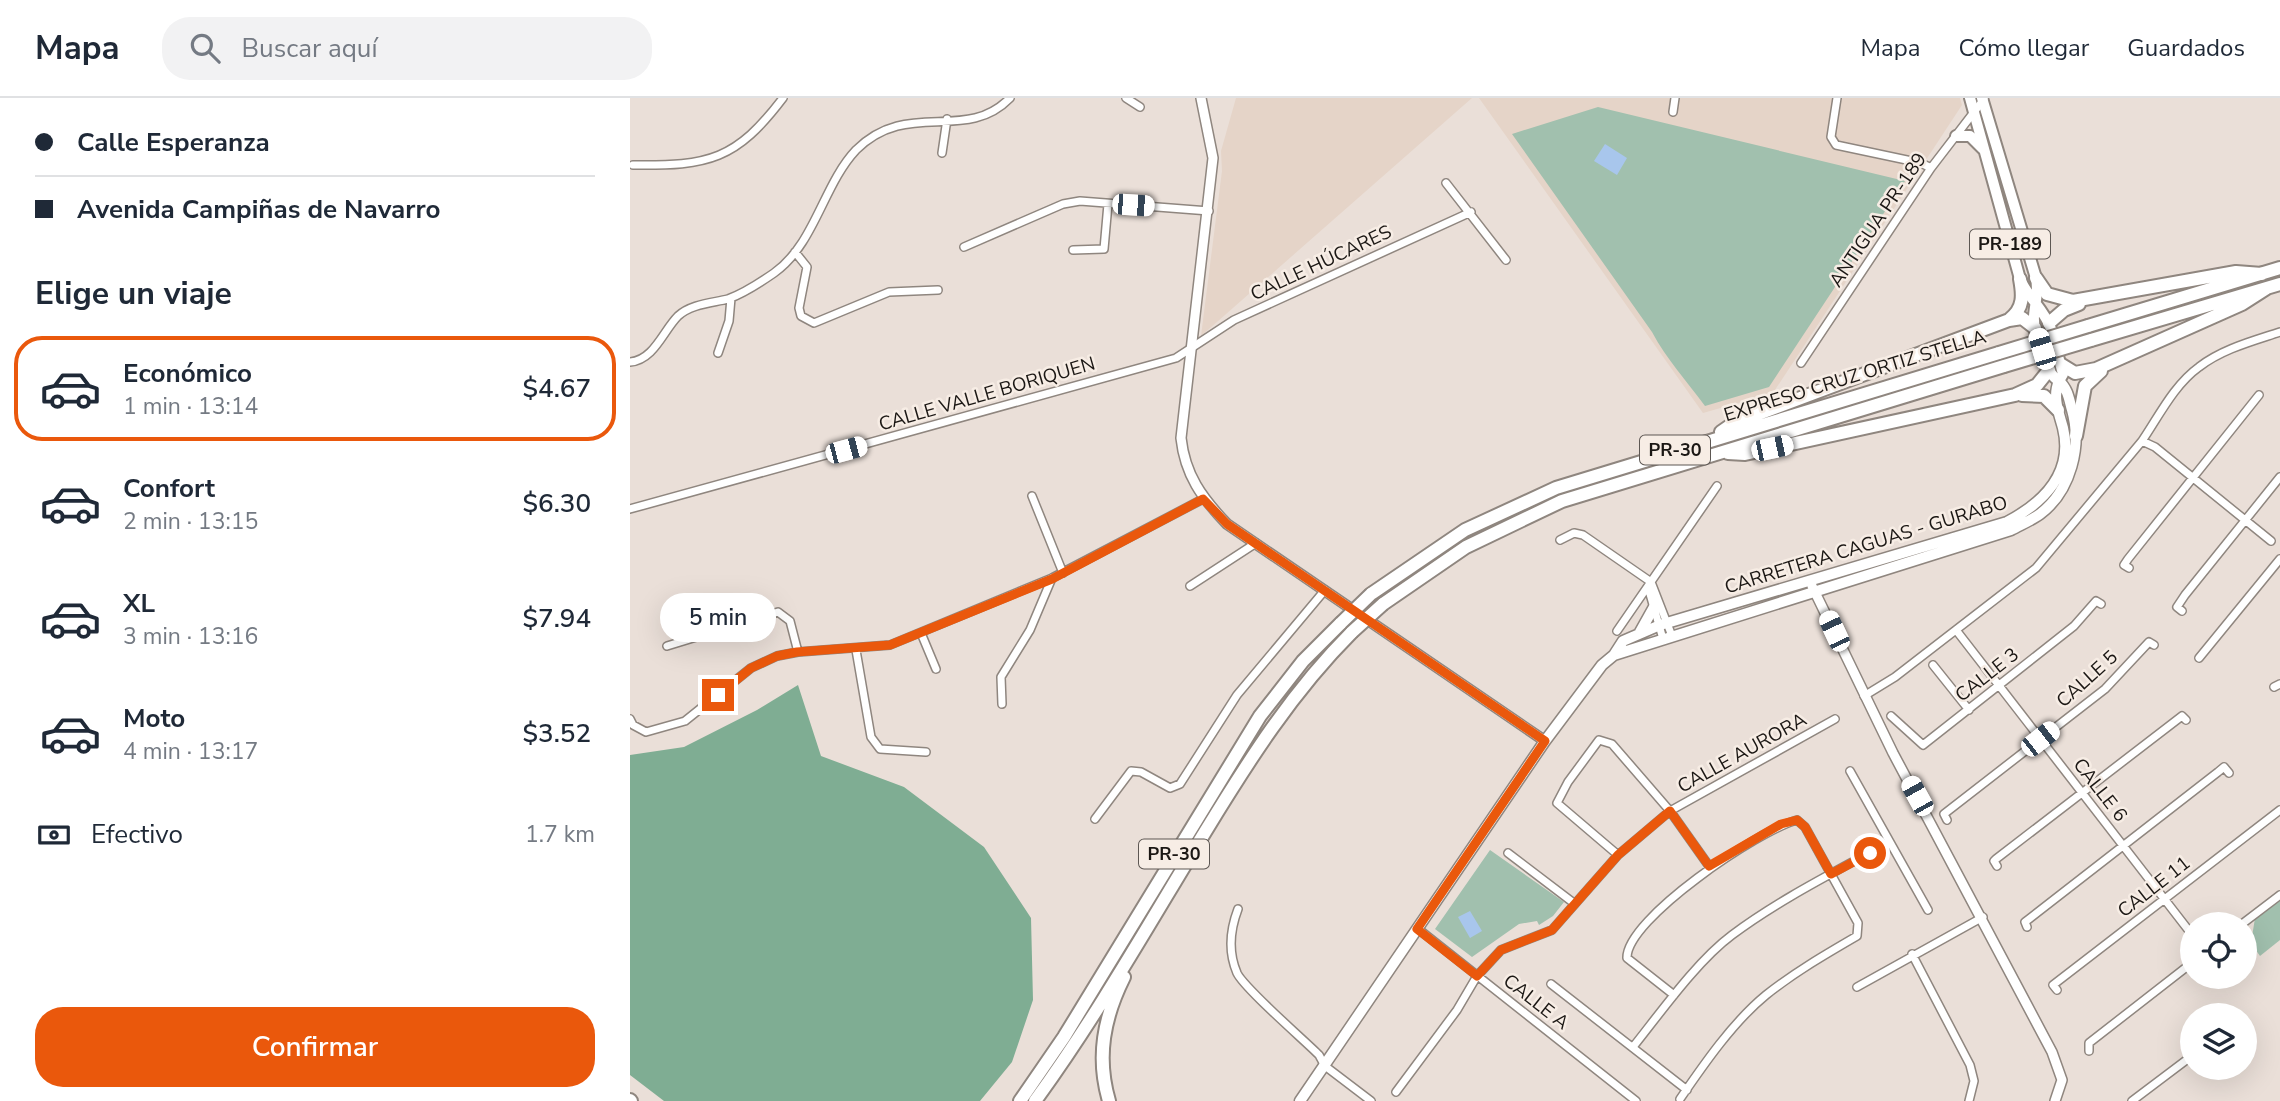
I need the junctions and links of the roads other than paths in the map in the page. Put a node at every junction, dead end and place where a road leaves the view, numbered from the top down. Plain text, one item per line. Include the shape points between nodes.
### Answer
1 (783, 98) edge
2 (1010, 98) edge
3 (1126, 98) edge
4 (1201, 98) edge
5 (1675, 98) edge
6 (1837, 98) edge
7 (1970, 98) edge
8 (1983, 99) edge
9 (1140, 107) dead end
10 (1974, 111) junction
11 (1672, 112) dead end
12 (947, 119) junction
13 (1956, 136) junction
14 (942, 153) dead end
15 (1987, 154) junction
16 (633, 165) dead end
17 (1931, 168) junction
18 (1446, 183) dead end
19 (1108, 204) junction
20 (1209, 211) junction
21 (1471, 212) junction
22 (964, 247) dead end
23 (1073, 250) dead end
24 (795, 251) junction
25 (1506, 260) dead end
26 (2280, 268) edge
27 (2262, 274) junction
28 (2036, 278) junction
29 (2020, 279) junction
30 (2280, 284) edge
31 (2266, 288) junction
32 (939, 290) dead end
33 (731, 298) junction
34 (2092, 299) junction
35 (2036, 305) junction
36 (2008, 320) junction
37 (2049, 323) junction
38 (2035, 328) junction
39 (2280, 332) edge
40 (1189, 351) junction
41 (718, 353) dead end
42 (630, 362) edge
43 (2114, 362) junction
44 (1801, 363) dead end
45 (2062, 365) junction
46 (2049, 370) junction
47 (2059, 381) junction
48 (2015, 395) junction
49 (2259, 395) dead end
50 (2058, 410) junction
51 (2076, 436) junction
52 (1709, 439) junction
53 (2142, 441) junction
54 (1717, 453) junction
55 (2193, 477) junction
56 (2280, 477) edge
57 (1717, 486) dead end
58 (1032, 496) dead end
59 (1203, 499) junction
60 (630, 509) edge
61 (2246, 519) junction
62 (1560, 540) dead end
63 (2271, 541) dead end
64 (1256, 543) junction
65 (2280, 559) edge
66 (2129, 569) dead end
67 (1063, 573) junction
68 (1052, 579) junction
69 (1651, 582) junction
70 (1190, 586) dead end
71 (1812, 586) junction
72 (1325, 590) junction
73 (2101, 604) dead end
74 (1654, 607) junction
75 (2182, 611) dead end
76 (1664, 624) junction
77 (1617, 631) dead end
78 (1956, 631) junction
79 (1640, 632) junction
80 (921, 633) junction
81 (1668, 637) junction
82 (2154, 645) dead end
83 (667, 646) dead end
84 (856, 650) junction
85 (797, 652) junction
86 (1614, 656) junction
87 (2199, 658) dead end
88 (1933, 665) dead end
89 (936, 669) dead end
90 (2000, 687) junction
91 (1864, 696) junction
92 (1002, 704) dead end
93 (1969, 710) junction
94 (1891, 716) dead end
95 (630, 719) edge
96 (1835, 719) dead end
97 (2186, 720) dead end
98 (2040, 739) junction
99 (1545, 741) junction
100 (926, 752) dead end
101 (1850, 771) dead end
102 (2229, 773) dead end
103 (2082, 792) junction
104 (2280, 810) edge
105 (1670, 811) junction
106 (1096, 819) dead end
107 (1947, 820) dead end
108 (1889, 842) junction
109 (2123, 846) junction
110 (1508, 853) dead end
111 (1618, 855) junction
112 (1709, 866) junction
113 (1997, 866) dead end
114 (1831, 874) junction
115 (2280, 895) edge
116 (2164, 899) junction
117 (1574, 904) junction
118 (1238, 909) dead end
119 (1928, 910) dead end
120 (2257, 913) edge
121 (1154, 914) junction
122 (1983, 917) junction
123 (2180, 919) edge
124 (2028, 927) dead end
125 (1417, 929) junction
126 (1912, 954) junction
127 (2180, 972) edge
128 (1477, 976) junction
129 (1551, 984) dead end
130 (1857, 987) dead end
131 (2057, 990) dead end
132 (1674, 995) junction
133 (1633, 1047) junction
134 (2089, 1051) dead end
135 (2180, 1065) edge
136 (1325, 1066) junction
137 (1687, 1090) junction
138 (1396, 1092) dead end
139 (1680, 1099) dead end
140 (1024, 1100) edge
141 (1109, 1101) edge
142 (1300, 1101) edge
143 (1371, 1101) edge
144 (1636, 1101) edge
145 (1969, 1101) edge
146 (2055, 1101) edge
147 (2132, 1101) edge

1 - 16 street via 760,129 724,154 686,166
2 - 12 street via 984,117
3 - 9 street
4 - 20 street via 1213,159
5 - 11 street
6 - 17 street via 1831,137 1836,145
7 - 10 main road, PR-189
8 - 10 street, ANTIGUA PR-189
8 - 28 main road, PR-189
10 - 13 street, ANTIGUA PR-189
10 - 15 main road, PR-189
12 - 14 street
12 - 24 street via 905,119 883,127 855,150
13 - 15 main road via 1970,136
13 - 17 street, ANTIGUA PR-189
15 - 29 main road, PR-189
17 - 44 street, ANTIGUA PR-189
18 - 21 street
19 - 20 street
19 - 22 street via 1063,204
19 - 23 street via 1104,249
20 - 40 street
21 - 25 street
21 - 40 street, CALLE HÚCARES via 1234,320
24 - 32 street via 807,267 801,316 814,323 889,292
24 - 33 street via 775,272
26 - 27 highway, EXPRESO CRUZ ORTIZ STELLA / PR-30
27 - 34 highway via 2236,272
27 - 52 highway, EXPRESO CRUZ ORTIZ STELLA / PR-30, bridge
28 - 34 highway via 2053,298
28 - 35 main road, PR-189
29 - 35 main road, PR-189
29 - 36 highway via 2022,304
30 - 31 highway, EXPRESO CRUZ ORTIZ STELLA / PR-30
31 - 43 highway via 2242,304
31 - 54 highway, EXPRESO CRUZ ORTIZ STELLA / PR-30, bridge
33 - 41 street
33 - 42 street via 680,314 648,355
34 - 37 highway via 2064,310
35 - 37 main road, PR-189
35 - 38 main road, PR-189
36 - 38 highway via 2022,318
36 - 52 highway via 1734,423
37 - 45 main road, PR-189
38 - 46 main road, PR-189
39 - 53 street via 2199,367 2176,390
40 - 59 street via 1181,438 1184,463
40 - 60 street, CALLE VALLE BORIQUEN
43 - 45 highway via 2083,373
43 - 51 highway via 2085,386
45 - 47 main road, PR-189
46 - 47 main road, PR-189
46 - 48 highway via 2036,385
47 - 50 main road, CARRETERA CAGUAS - GURABO / PR-189
47 - 51 main road, CARRETERA CAGUAS - GURABO / PR-189 via 2067,390
48 - 50 highway via 2044,396
48 - 54 highway via 1745,454
49 - 55 street
50 - 71 main road, CARRETERA CAGUAS - GURABO / PR-189 via 2064,433 2063,462 2052,489 2035,508 2007,523
51 - 71 main road, CARRETERA CAGUAS - GURABO / PR-189 via 2074,461 2060,492 2041,514 2011,530
52 - 140 highway, EXPRESO CRUZ ORTIZ STELLA / PR-30, bridge via 1580,479 1509,507 1441,544 1371,594 1340,623 1260,716
53 - 55 street
53 - 78 street via 2036,568
54 - 121 highway, EXPRESO CRUZ ORTIZ STELLA / PR-30, bridge via 1531,514 1447,559 1383,604 1298,691 1267,732
55 - 61 street
55 - 66 street via 2128,559 2124,565
56 - 61 street
57 - 69 street
58 - 67 street
59 - 64 street via 1227,524
59 - 67 street
61 - 63 street
61 - 75 street via 2185,595 2177,607
62 - 69 street via 1574,533 1583,535
64 - 70 street
64 - 72 street
65 - 87 street
67 - 68 street
68 - 80 street
68 - 92 street via 1030,630 1001,677
69 - 74 street
69 - 76 street
69 - 77 street
71 - 76 main road, CARRETERA CAGUAS - GURABO / PR-189
71 - 81 main road, CARRETERA CAGUAS - GURABO / PR-189
71 - 91 street
72 - 99 street
72 - 106 street via 1237,695 1180,784 1170,788 1131,771
73 - 90 street, CALLE 3 via 2096,601 2074,626
74 - 76 street
74 - 79 main road
76 - 79 main road, CARRETERA CAGUAS - GURABO / PR-189
76 - 81 street
78 - 90 street, CALLE 6
78 - 91 street
79 - 86 main road, CARRETERA CAGUAS - GURABO / PR-189 via 1623,641
80 - 84 street via 890,645
80 - 89 street
81 - 86 main road, CARRETERA CAGUAS - GURABO / PR-189
82 - 98 street, CALLE 5 via 2149,642 2105,689
83 - 85 street via 778,612 790,621
84 - 85 street
84 - 100 street via 871,737 880,749
85 - 95 street via 751,668 685,721 646,732
86 - 99 main road, CARRETERA CAGUAS - GURABO / PR-189 via 1602,665
88 - 93 street
90 - 93 street, CALLE 3
90 - 98 street, CALLE 6
91 - 122 street
93 - 94 street, CALLE 3 via 1923,745
96 - 105 street, CALLE AURORA
97 - 103 street via 2182,716
98 - 103 street, CALLE 6
98 - 107 street, CALLE 5 via 1944,814
99 - 125 main road, CARRETERA CAGUAS - GURABO / PR-189
101 - 108 street
102 - 109 street via 2224,767
103 - 109 street, CALLE 6
103 - 113 street via 1996,859
104 - 116 street, CALLE 11
105 - 111 street, CALLE AURORA
105 - 111 street via 1612,744 1599,740 1557,803
105 - 112 street
108 - 114 street
108 - 119 street
109 - 116 street, CALLE 6
109 - 124 street via 2025,922
110 - 117 street
111 - 117 street, CALLE AURORA
112 - 114 street via 1781,824 1797,820
112 - 132 street via 1626,948 1627,958
114 - 132 street via 1731,935
114 - 137 street via 1858,923 1857,936 1764,996
115 - 120 street
116 - 123 street, CALLE 6
116 - 131 street, CALLE 11 via 2053,985
117 - 128 street, CALLE AURORA via 1552,930 1501,950
118 - 136 street via 1231,950 1238,976
121 - 140 highway, EXPRESO CRUZ ORTIZ STELLA / PR-30 via 1073,1047
121 - 141 highway via 1148,935 1112,1001 1103,1032 1102,1066
122 - 126 street
122 - 146 street via 2052,1052 2062,1080
125 - 128 street, CALLE A
125 - 136 main road, CARRETERA CAGUAS - GURABO / PR-189
126 - 130 street
126 - 145 street via 1970,1065 1975,1081
127 - 134 street via 2089,1043
128 - 138 street, CALLE AURORA
128 - 144 street, CALLE A
129 - 133 street
132 - 133 street
133 - 137 street
135 - 147 street
136 - 142 main road, CARRETERA CAGUAS - GURABO / PR-189
136 - 143 street
137 - 139 street

